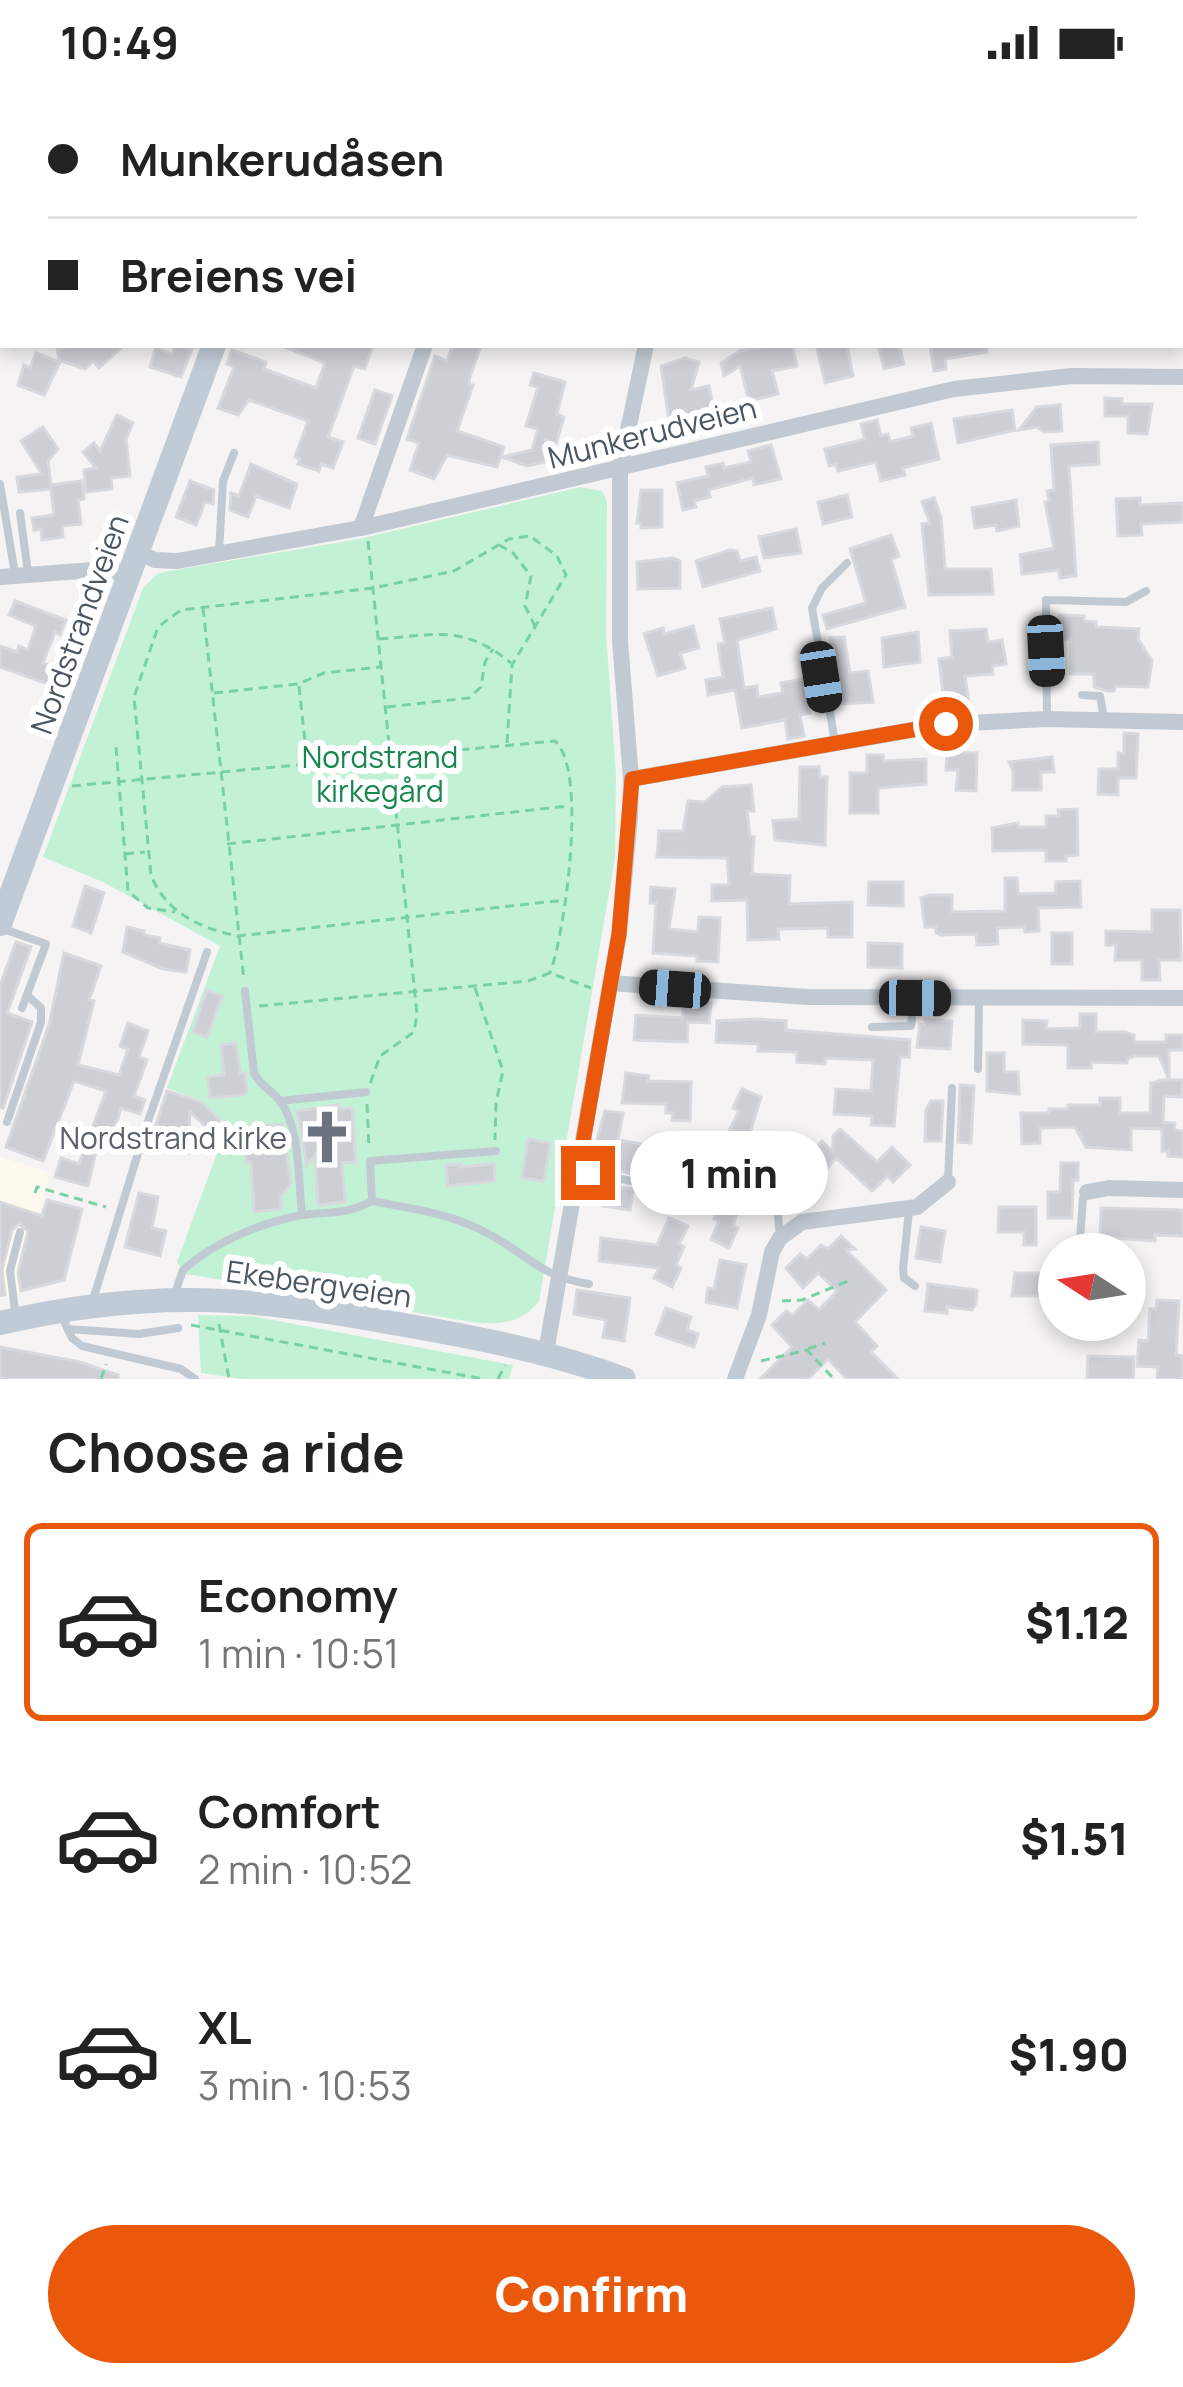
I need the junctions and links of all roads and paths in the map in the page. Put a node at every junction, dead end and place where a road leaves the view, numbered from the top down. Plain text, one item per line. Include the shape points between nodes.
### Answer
1 (211, 348) edge
2 (424, 348) edge
3 (645, 348) edge
4 (1183, 377) edge
5 (234, 453) dead end
6 (620, 468) junction
7 (0, 484) edge
8 (20, 513) dead end
9 (363, 528) junction
10 (498, 544) junction
11 (219, 554) junction
12 (133, 563) junction
13 (847, 563) dead end
14 (14, 576) edge
15 (373, 588) junction
16 (1146, 591) dead end
17 (203, 606) junction
18 (536, 628) junction
19 (378, 639) junction
20 (493, 649) junction
21 (512, 665) junction
22 (380, 667) junction
23 (298, 685) junction
24 (212, 693) junction
25 (1082, 695) dead end
26 (385, 707) junction
27 (1047, 719) junction
28 (1104, 720) junction
29 (1183, 722) edge
30 (507, 743) junction
31 (835, 743) junction
32 (116, 747) dead end
33 (389, 755) junction
34 (307, 763) junction
35 (220, 772) junction
36 (632, 779) junction
37 (140, 780) junction
38 (116, 781) junction
39 (53, 782) junction
40 (570, 806) junction
41 (395, 823) junction
42 (227, 844) junction
43 (147, 852) junction
44 (123, 855) junction
45 (565, 900) junction
46 (177, 912) junction
47 (406, 917) junction
48 (0, 926) edge
49 (237, 936) junction
50 (208, 952) dead end
51 (550, 973) junction
52 (475, 986) junction
53 (604, 987) junction
54 (245, 991) joint
55 (415, 992) junction
56 (27, 995) junction
57 (915, 998) junction
58 (979, 998) junction
59 (1183, 998) edge
60 (245, 1007) junction
61 (22, 1008) dead end
62 (872, 1027) dead end
63 (978, 1069) dead end
64 (952, 1088) dead end
65 (366, 1092) junction
66 (280, 1101) junction
67 (7, 1121) dead end
68 (496, 1151) joint
69 (370, 1161) junction
70 (578, 1171) junction
71 (631, 1181) dead end
72 (948, 1182) joint
73 (775, 1184) dead end
74 (1183, 1190) edge
75 (1087, 1192) joint
76 (35, 1193) dead end
77 (372, 1201) junction
78 (910, 1209) junction
79 (120, 1211) junction
80 (302, 1214) junction
81 (20, 1232) dead end
82 (1080, 1233) edge
83 (780, 1238) junction
84 (559, 1279) junction
85 (848, 1280) dead end
86 (589, 1284) dead end
87 (915, 1286) dead end
88 (763, 1295) junction
89 (174, 1298) junction
90 (91, 1305) junction
91 (64, 1319) junction
92 (8, 1321) edge
93 (178, 1328) joint
94 (219, 1329) junction
95 (825, 1343) dead end
96 (807, 1350) junction
97 (546, 1352) junction
98 (109, 1355) junction
99 (509, 1358) dead end
100 (742, 1358) junction
101 (584, 1372) edge
102 (101, 1379) edge
103 (195, 1379) edge
104 (229, 1379) edge
105 (484, 1379) edge
106 (498, 1379) edge
107 (624, 1379) edge
108 (734, 1379) edge
109 (834, 1379) edge

1 - 12 main road, Nordstrandveien
2 - 9 street
3 - 6 street
4 - 6 street, Munkerudveien via 1072,376 954,389
5 - 11 lane via 219,513
6 - 9 street, Munkerudveien
6 - 36 street via 620,662
7 - 14 lane
8 - 14 lane
9 - 11 street, Munkerudveien
9 - 15 path
10 - 15 path via 454,571
10 - 18 path via 531,576 525,606
10 - 18 path via 530,536 566,574
11 - 12 street, Munkerudveien
12 - 14 street, Munkerudveien
12 - 39 main road, Nordstrandveien
13 - 31 lane via 812,608
15 - 17 path
15 - 19 path
16 - 27 lane via 1126,602 1046,600
17 - 24 path
17 - 37 path via 164,620 138,676
18 - 21 path
19 - 20 path via 457,634
19 - 22 path
20 - 21 path
20 - 26 path via 469,698
21 - 30 path
22 - 23 path
22 - 26 path
23 - 24 path
23 - 34 path
24 - 35 path
25 - 28 lane via 1100,696
26 - 33 path
27 - 28 street
27 - 31 street via 946,724
28 - 29 street
30 - 33 path
30 - 40 path via 559,744
31 - 36 street
32 - 38 path
33 - 34 path
33 - 41 path
34 - 35 path
35 - 37 path
35 - 42 path
36 - 53 street via 619,934
37 - 38 path
37 - 43 path
38 - 39 path
38 - 44 path
39 - 48 main road, Nordstrandveien
40 - 41 path
40 - 45 path
41 - 42 path
41 - 47 path
42 - 49 path
43 - 44 path
43 - 46 path via 155,885
44 - 46 path via 132,897
45 - 47 path
45 - 51 path
46 - 49 path
47 - 49 path
47 - 55 path
48 - 56 lane via 46,944
49 - 54 path
50 - 79 lane
51 - 52 path
51 - 53 path
52 - 55 path
52 - 68 path via 503,1071
53 - 57 street
53 - 70 street
54 - 60 lane
55 - 60 path
55 - 65 path via 414,1033 380,1056
56 - 61 lane
56 - 67 lane via 41,1008 41,1022
57 - 58 street
57 - 62 lane via 911,1026
58 - 59 street
58 - 63 lane
60 - 66 lane via 254,1073
64 - 72 lane
65 - 66 lane
65 - 69 path
66 - 80 lane via 292,1129
68 - 69 lane
69 - 77 lane
70 - 71 lane
70 - 84 street
72 - 78 street
73 - 83 lane
74 - 75 street
75 - 82 lane
76 - 79 path via 37,1187
77 - 80 lane via 350,1213
77 - 84 lane via 468,1224
78 - 83 street via 802,1222
78 - 87 lane via 903,1269
79 - 90 lane
80 - 89 lane via 192,1262
81 - 92 lane
83 - 88 street
84 - 86 lane
84 - 97 street
85 - 88 path via 789,1304
88 - 100 street
89 - 90 main road, Ekebergveien
89 - 97 main road, Ekebergveien via 293,1304
90 - 91 main road, Ekebergveien
91 - 92 main road, Ekebergveien
91 - 93 lane via 140,1334
91 - 98 lane via 75,1341
93 - 94 path
94 - 104 path
94 - 105 path
95 - 96 path
96 - 100 path
96 - 109 path
97 - 101 main road, Ekebergveien
98 - 102 path
98 - 103 lane
99 - 106 path
100 - 108 street
101 - 107 main road, Ekebergveien

